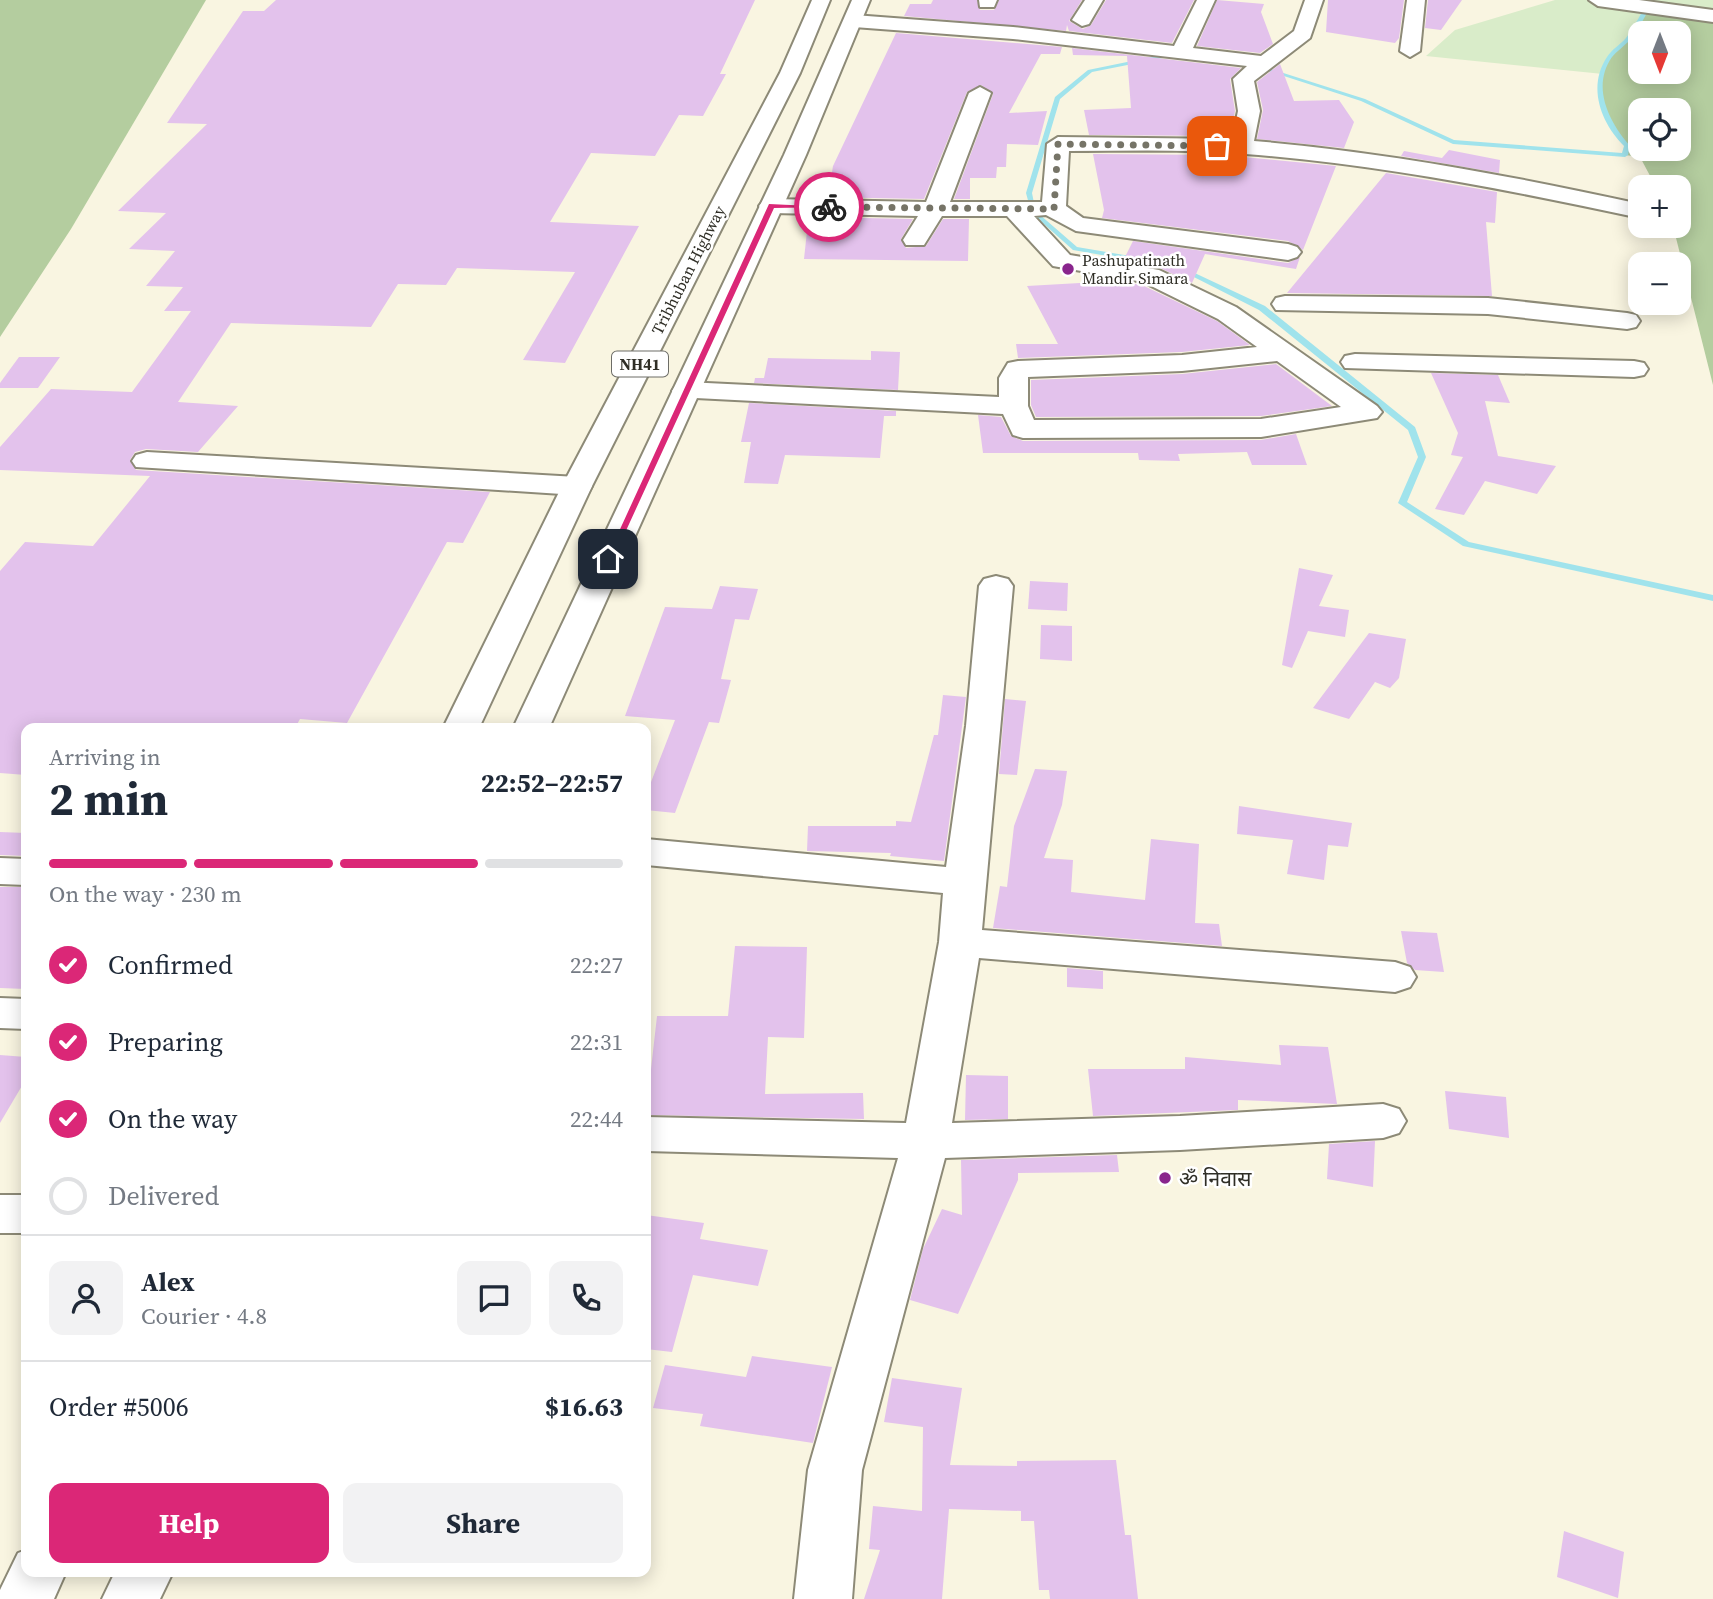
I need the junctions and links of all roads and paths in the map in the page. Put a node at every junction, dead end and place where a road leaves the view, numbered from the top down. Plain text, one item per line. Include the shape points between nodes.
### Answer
1 (821, 0) edge
2 (1094, 0) edge
3 (1206, 0) edge
4 (1314, 0) edge
5 (1416, 0) edge
6 (1598, 0) edge
7 (858, 10) edge
8 (1713, 16) edge
9 (1082, 20) dead end
10 (1181, 51) junction
11 (1410, 51) dead end
12 (1263, 62) junction
13 (980, 93) dead end
14 (1242, 146) junction
15 (771, 206) junction
16 (1628, 208) edge
17 (934, 209) junction
18 (1014, 209) junction
19 (1054, 209) junction
20 (915, 240) dead end
21 (1288, 252) dead end
22 (1284, 304) dead end
23 (1627, 321) dead end
24 (1283, 352) junction
25 (1355, 362) dead end
26 (1634, 369) dead end
27 (686, 391) junction
28 (1014, 406) junction
29 (147, 461) dead end
30 (577, 485) junction
31 (996, 586) dead end
32 (463, 723) edge
33 (533, 723) edge
34 (651, 852) edge
35 (0, 871) edge
36 (21, 872) edge
37 (964, 882) junction
38 (960, 942) junction
39 (1395, 977) dead end
40 (0, 1013) edge
41 (21, 1014) edge
42 (1383, 1121) dead end
43 (651, 1134) edge
44 (926, 1141) junction
45 (0, 1214) edge
46 (21, 1214) edge
47 (35, 1577) edge
48 (142, 1577) edge
49 (24, 1599) edge
50 (131, 1599) edge
51 (823, 1599) edge

1 - 30 main road, Tribhuban Highway / NH41 via 785,83
2 - 9 main road
3 - 10 main road
4 - 12 main road via 1303,34
5 - 11 main road
6 - 8 main road
7 - 10 main road
7 - 15 main road, NH41
10 - 12 main road
12 - 14 main road via 1243,79 1249,111
13 - 17 main road
14 - 16 main road via 1448,171
14 - 19 main road via 1058,144
15 - 17 main road
15 - 27 main road, NH41
17 - 18 main road
17 - 20 main road
18 - 19 main road
18 - 24 main road via 1062,261 1150,275 1227,313
19 - 21 main road via 1076,224
22 - 23 main road via 1488,306
24 - 28 main road via 1182,363 1018,369 1013,377
24 - 28 main road via 1367,412 1261,428 1023,429
25 - 26 main road
27 - 28 main road
27 - 33 main road, NH41
29 - 30 main road
30 - 32 main road, Tribhuban Highway / NH41
31 - 37 main road
34 - 37 main road
35 - 36 main road
37 - 38 main road
38 - 39 main road
38 - 44 main road
40 - 41 main road
42 - 44 main road
43 - 44 main road
44 - 51 main road via 835,1470
45 - 46 main road
47 - 49 main road
48 - 50 main road

